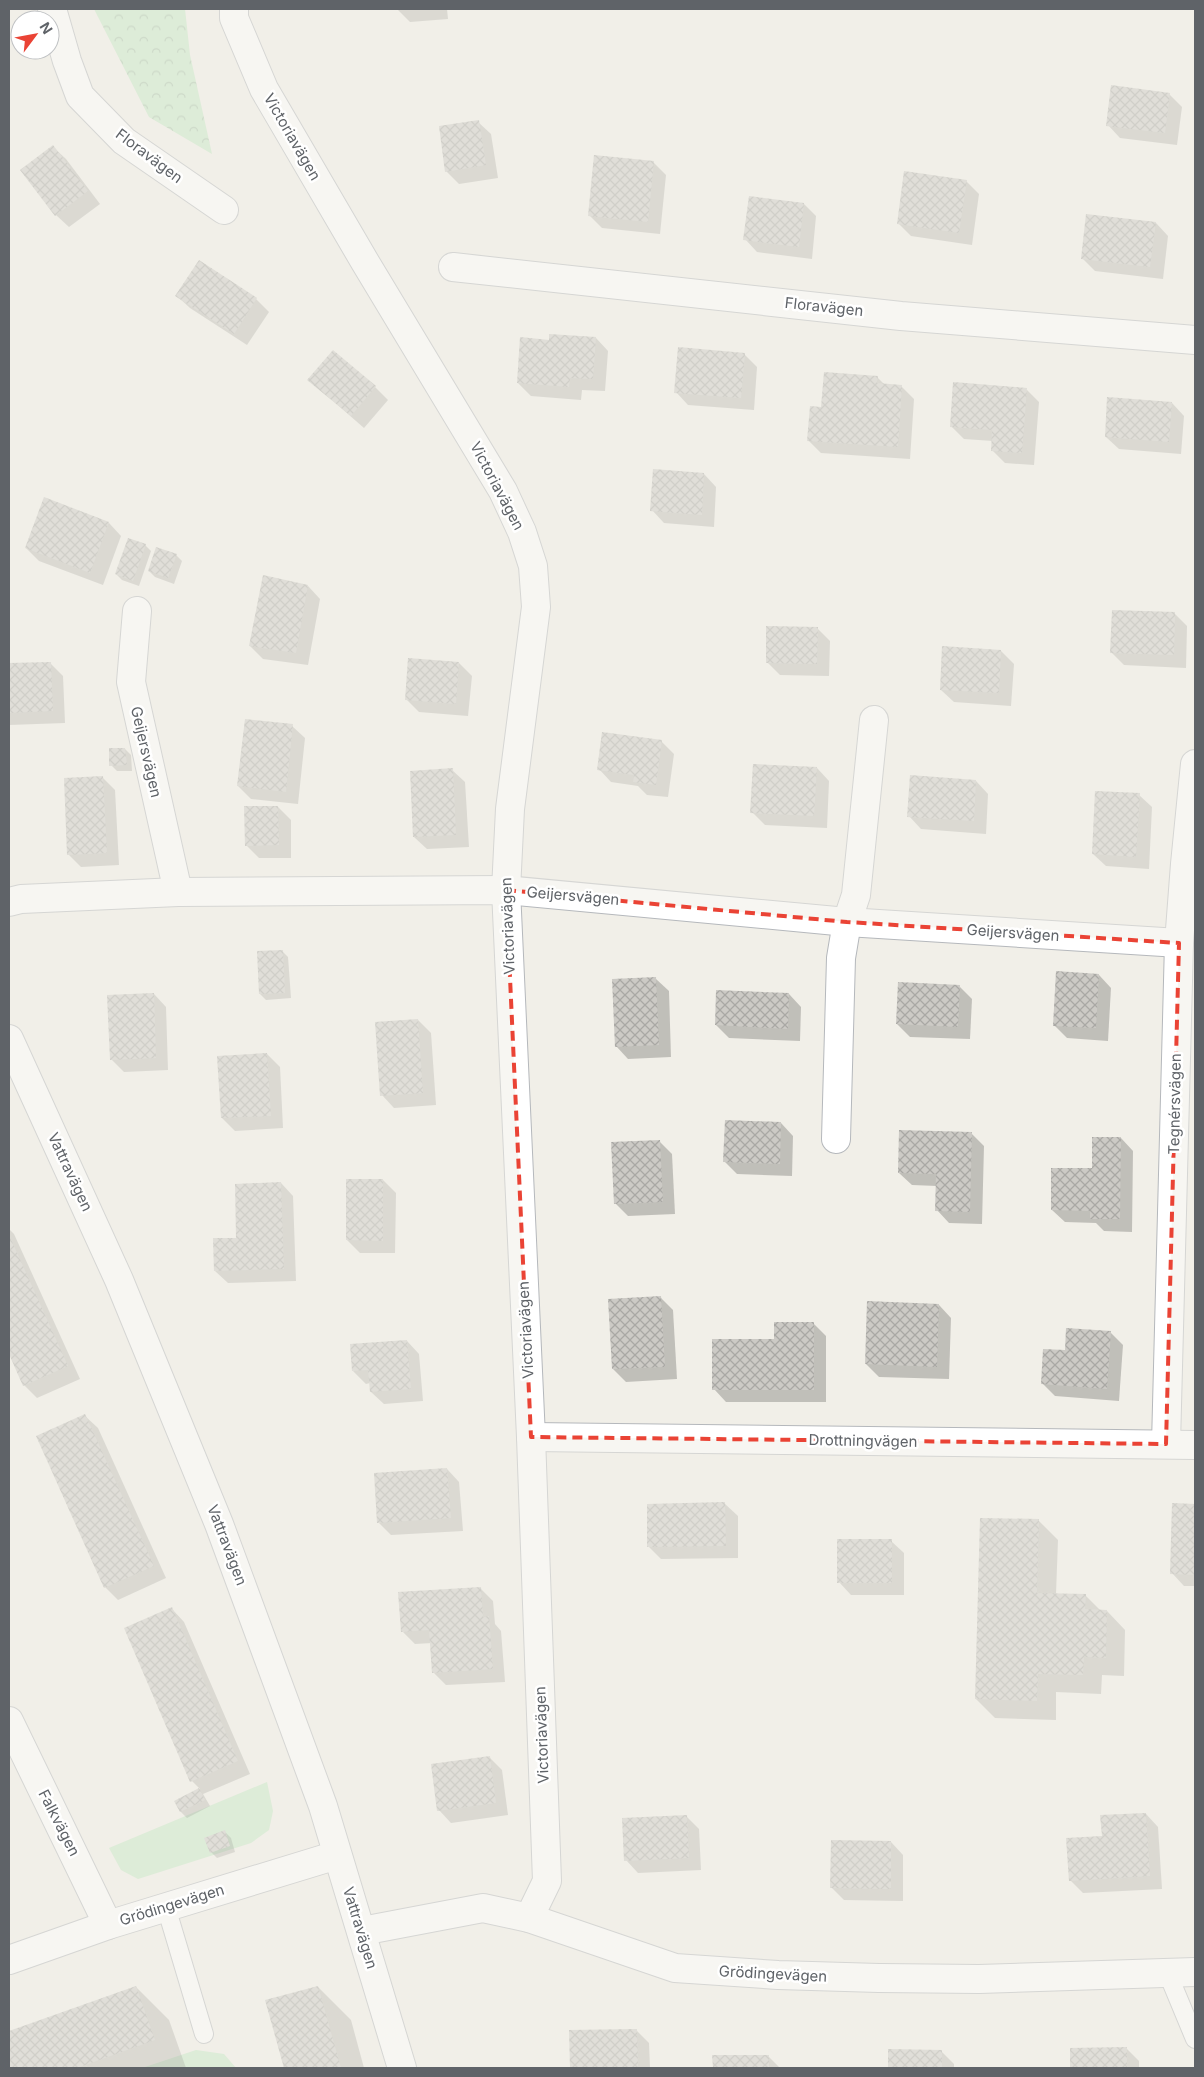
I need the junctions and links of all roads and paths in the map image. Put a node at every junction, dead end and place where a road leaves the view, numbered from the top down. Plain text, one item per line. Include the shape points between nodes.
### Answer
1 (52, 9) edge
2 (234, 9) edge
3 (224, 210) dead end
4 (453, 267) dead end
5 (1195, 340) edge
6 (136, 611) dead end
7 (874, 720) dead end
8 (1195, 764) edge
9 (1190, 865) edge
10 (506, 890) junction
11 (178, 892) junction
12 (9, 902) edge
13 (847, 922) junction
14 (1179, 943) junction
15 (9, 1039) edge
16 (836, 1139) dead end
17 (531, 1437) junction
18 (1166, 1444) junction
19 (1195, 1445) edge
20 (9, 1721) edge
21 (337, 1855) junction
22 (166, 1907) junction
23 (529, 1918) junction
24 (108, 1926) junction
25 (362, 1931) junction
26 (9, 1960) edge
27 (1195, 1972) edge
28 (1168, 1974) junction
29 (204, 2034) dead end
30 (1195, 2039) edge
31 (402, 2068) edge

1 - 3 street, Floravägen via 80,96 124,140
2 - 10 street, Victoriavägen via 234,18 264,89 503,491 533,566 536,607 510,809
4 - 5 street, Floravägen via 901,316
6 - 11 street, Geijersvägen via 131,682
7 - 13 street via 856,894
8 - 9 street, Tegnérsvägen
9 - 14 street, Tegnérsvägen
10 - 11 street, Geijersvägen
10 - 13 street, Geijersvägen
10 - 17 street, Victoriavägen
11 - 12 street, Geijersvägen
13 - 14 street, Geijersvägen
13 - 16 street via 841,958
14 - 18 street, Tegnérsvägen
15 - 21 street, Vattravägen via 119,1280 175,1414 267,1652 323,1806
17 - 18 street, Drottningvägen
17 - 23 street, Victoriavägen via 547,1882
18 - 19 street, Drottningvägen
20 - 24 street, Falkvägen
21 - 22 street, Grödingevägen
21 - 25 street, Vattravägen
22 - 24 street, Grödingevägen
22 - 29 lane
23 - 25 street, Grödingevägen via 483,1908
23 - 28 street, Grödingevägen via 674,1968 880,1978
24 - 26 street, Grödingevägen
25 - 31 street, Vattravägen
27 - 28 street, Grödingevägen
28 - 30 lane

